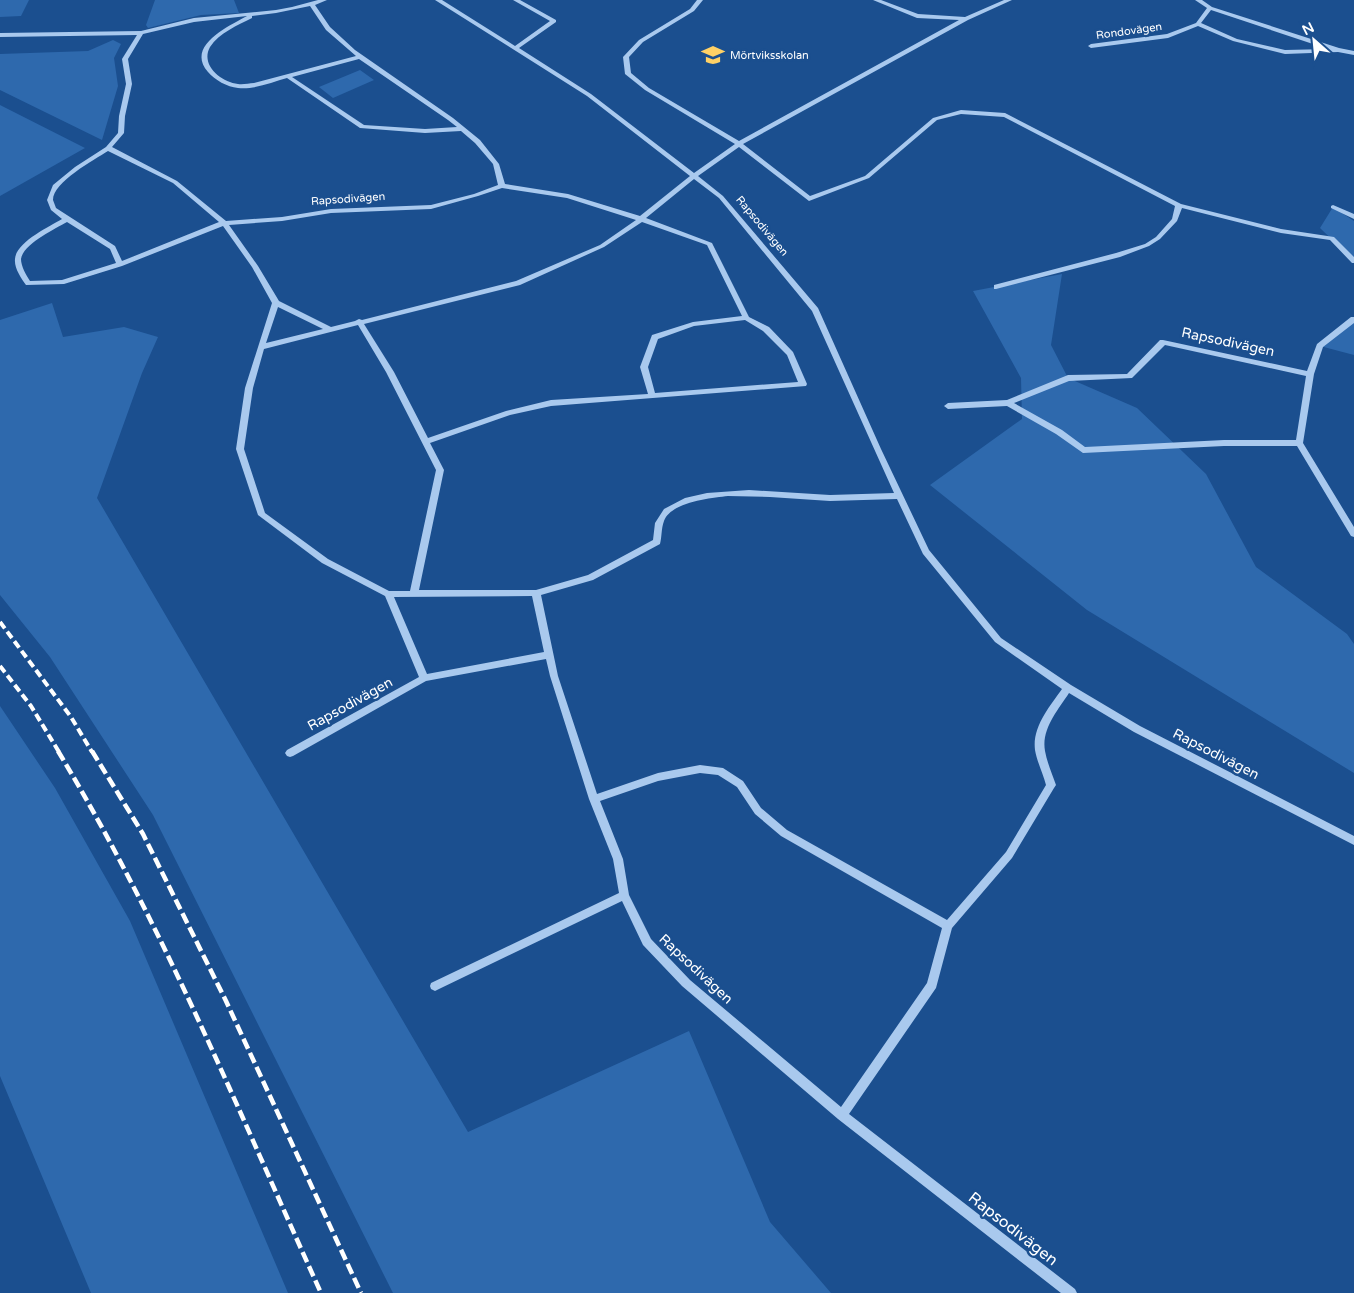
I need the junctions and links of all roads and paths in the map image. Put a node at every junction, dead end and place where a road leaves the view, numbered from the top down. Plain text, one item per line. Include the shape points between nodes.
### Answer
1 (324, 0) edge
2 (438, 0) edge
3 (516, 0) edge
4 (700, 0) edge
5 (876, 0) edge
6 (1009, 0) edge
7 (1198, 0) edge
8 (312, 4) junction
9 (1210, 8) junction
10 (255, 15) junction
11 (966, 20) junction
12 (1198, 24) junction
13 (141, 33) junction
14 (0, 35) edge
15 (1092, 46) dead end
16 (515, 48) junction
17 (1338, 50) junction
18 (1354, 53) edge
19 (359, 57) junction
20 (289, 77) junction
21 (462, 129) junction
22 (739, 144) junction
23 (108, 148) junction
24 (694, 176) junction
25 (502, 186) junction
26 (1179, 205) junction
27 (1333, 207) dead end
28 (1354, 218) edge
29 (67, 219) junction
30 (641, 219) junction
31 (224, 223) junction
32 (1354, 261) edge
33 (120, 264) junction
34 (996, 287) dead end
35 (276, 303) junction
36 (746, 318) junction
37 (1354, 320) edge
38 (359, 321) junction
39 (329, 329) junction
40 (261, 347) junction
41 (1310, 374) junction
42 (652, 396) junction
43 (1008, 403) junction
44 (948, 406) dead end
45 (425, 442) junction
46 (1299, 443) junction
47 (899, 496) junction
48 (1354, 534) edge
49 (536, 593) junction
50 (388, 594) junction
51 (414, 594) junction
52 (549, 655) junction
53 (424, 678) junction
54 (1068, 688) junction
55 (290, 753) dead end
56 (594, 799) junction
57 (1354, 841) edge
58 (624, 895) junction
59 (948, 926) junction
60 (435, 986) dead end
61 (842, 1115) junction
62 (1071, 1293) edge

1 - 8 street
2 - 16 street, Rapsodivägen
3 - 16 street via 554,21
4 - 22 street via 692,10 641,42 626,57 628,74 647,89
5 - 11 street via 917,16
6 - 11 street
7 - 9 street
8 - 10 street
8 - 19 street via 324,26
9 - 12 street
9 - 17 street
10 - 13 street via 193,20
10 - 20 street via 216,37 204,58 207,68 214,76 238,86
11 - 22 street
12 - 15 street, Rondovägen via 1168,36
12 - 17 street via 1234,40 1285,52
13 - 14 street
13 - 23 street via 124,59 129,84 121,133
16 - 24 street, Rapsodivägen via 589,95
17 - 18 street
19 - 20 street
19 - 21 street
20 - 21 street via 362,126 425,131
21 - 25 street via 494,160 502,176
22 - 24 street
22 - 26 street via 809,199 867,177 935,119 961,112 1005,115
23 - 29 street via 56,186 50,200 53,209
23 - 31 street via 175,182
24 - 30 street
24 - 47 street, Rapsodivägen via 721,197 816,310
25 - 30 street, Rapsodivägen via 568,196
25 - 31 street, Rapsodivägen via 431,207 331,211
26 - 32 street via 1281,231 1332,238
26 - 34 street via 1175,220 1147,245
27 - 28 street
29 - 33 street via 113,248
29 - 33 street, Rapsodivägen via 20,251 18,259 28,283 62,282
30 - 36 street, Rapsodivägen via 710,244
30 - 38 street via 602,246 518,282
31 - 33 street, Rapsodivägen
31 - 35 street via 256,266
35 - 39 street
35 - 40 street
36 - 42 street via 693,324 655,337 644,367
36 - 42 street via 766,330 790,354 803,384
37 - 41 street via 1320,346
38 - 39 street
38 - 45 street via 390,372
39 - 40 street
40 - 50 street via 249,388 240,449 262,515 325,561
41 - 43 street, Rapsodivägen via 1163,342 1129,376 1068,378
41 - 46 street
42 - 45 street via 551,403 509,413
43 - 44 street, Rapsodivägen
43 - 46 street via 1082,450 1224,442
45 - 51 street via 440,470
46 - 48 street
47 - 49 street via 831,498 726,494 697,498 669,509 657,524 657,542 590,578
47 - 54 street, Rapsodivägen via 926,552 998,640
49 - 51 street
49 - 52 street, Rapsodivägen
50 - 51 street
50 - 53 street
52 - 53 street, Rapsodivägen
52 - 56 street, Rapsodivägen
53 - 55 street, Rapsodivägen
54 - 57 street, Rapsodivägen via 1137,729
54 - 59 street via 1040,737 1040,750 1051,785 1008,855
56 - 58 street, Rapsodivägen via 618,859
56 - 59 street via 658,777 700,770 720,771 740,784 758,811 784,833
58 - 60 street
58 - 61 street, Rapsodivägen via 647,942 686,982
59 - 61 street via 932,985
61 - 62 street, Rapsodivägen

